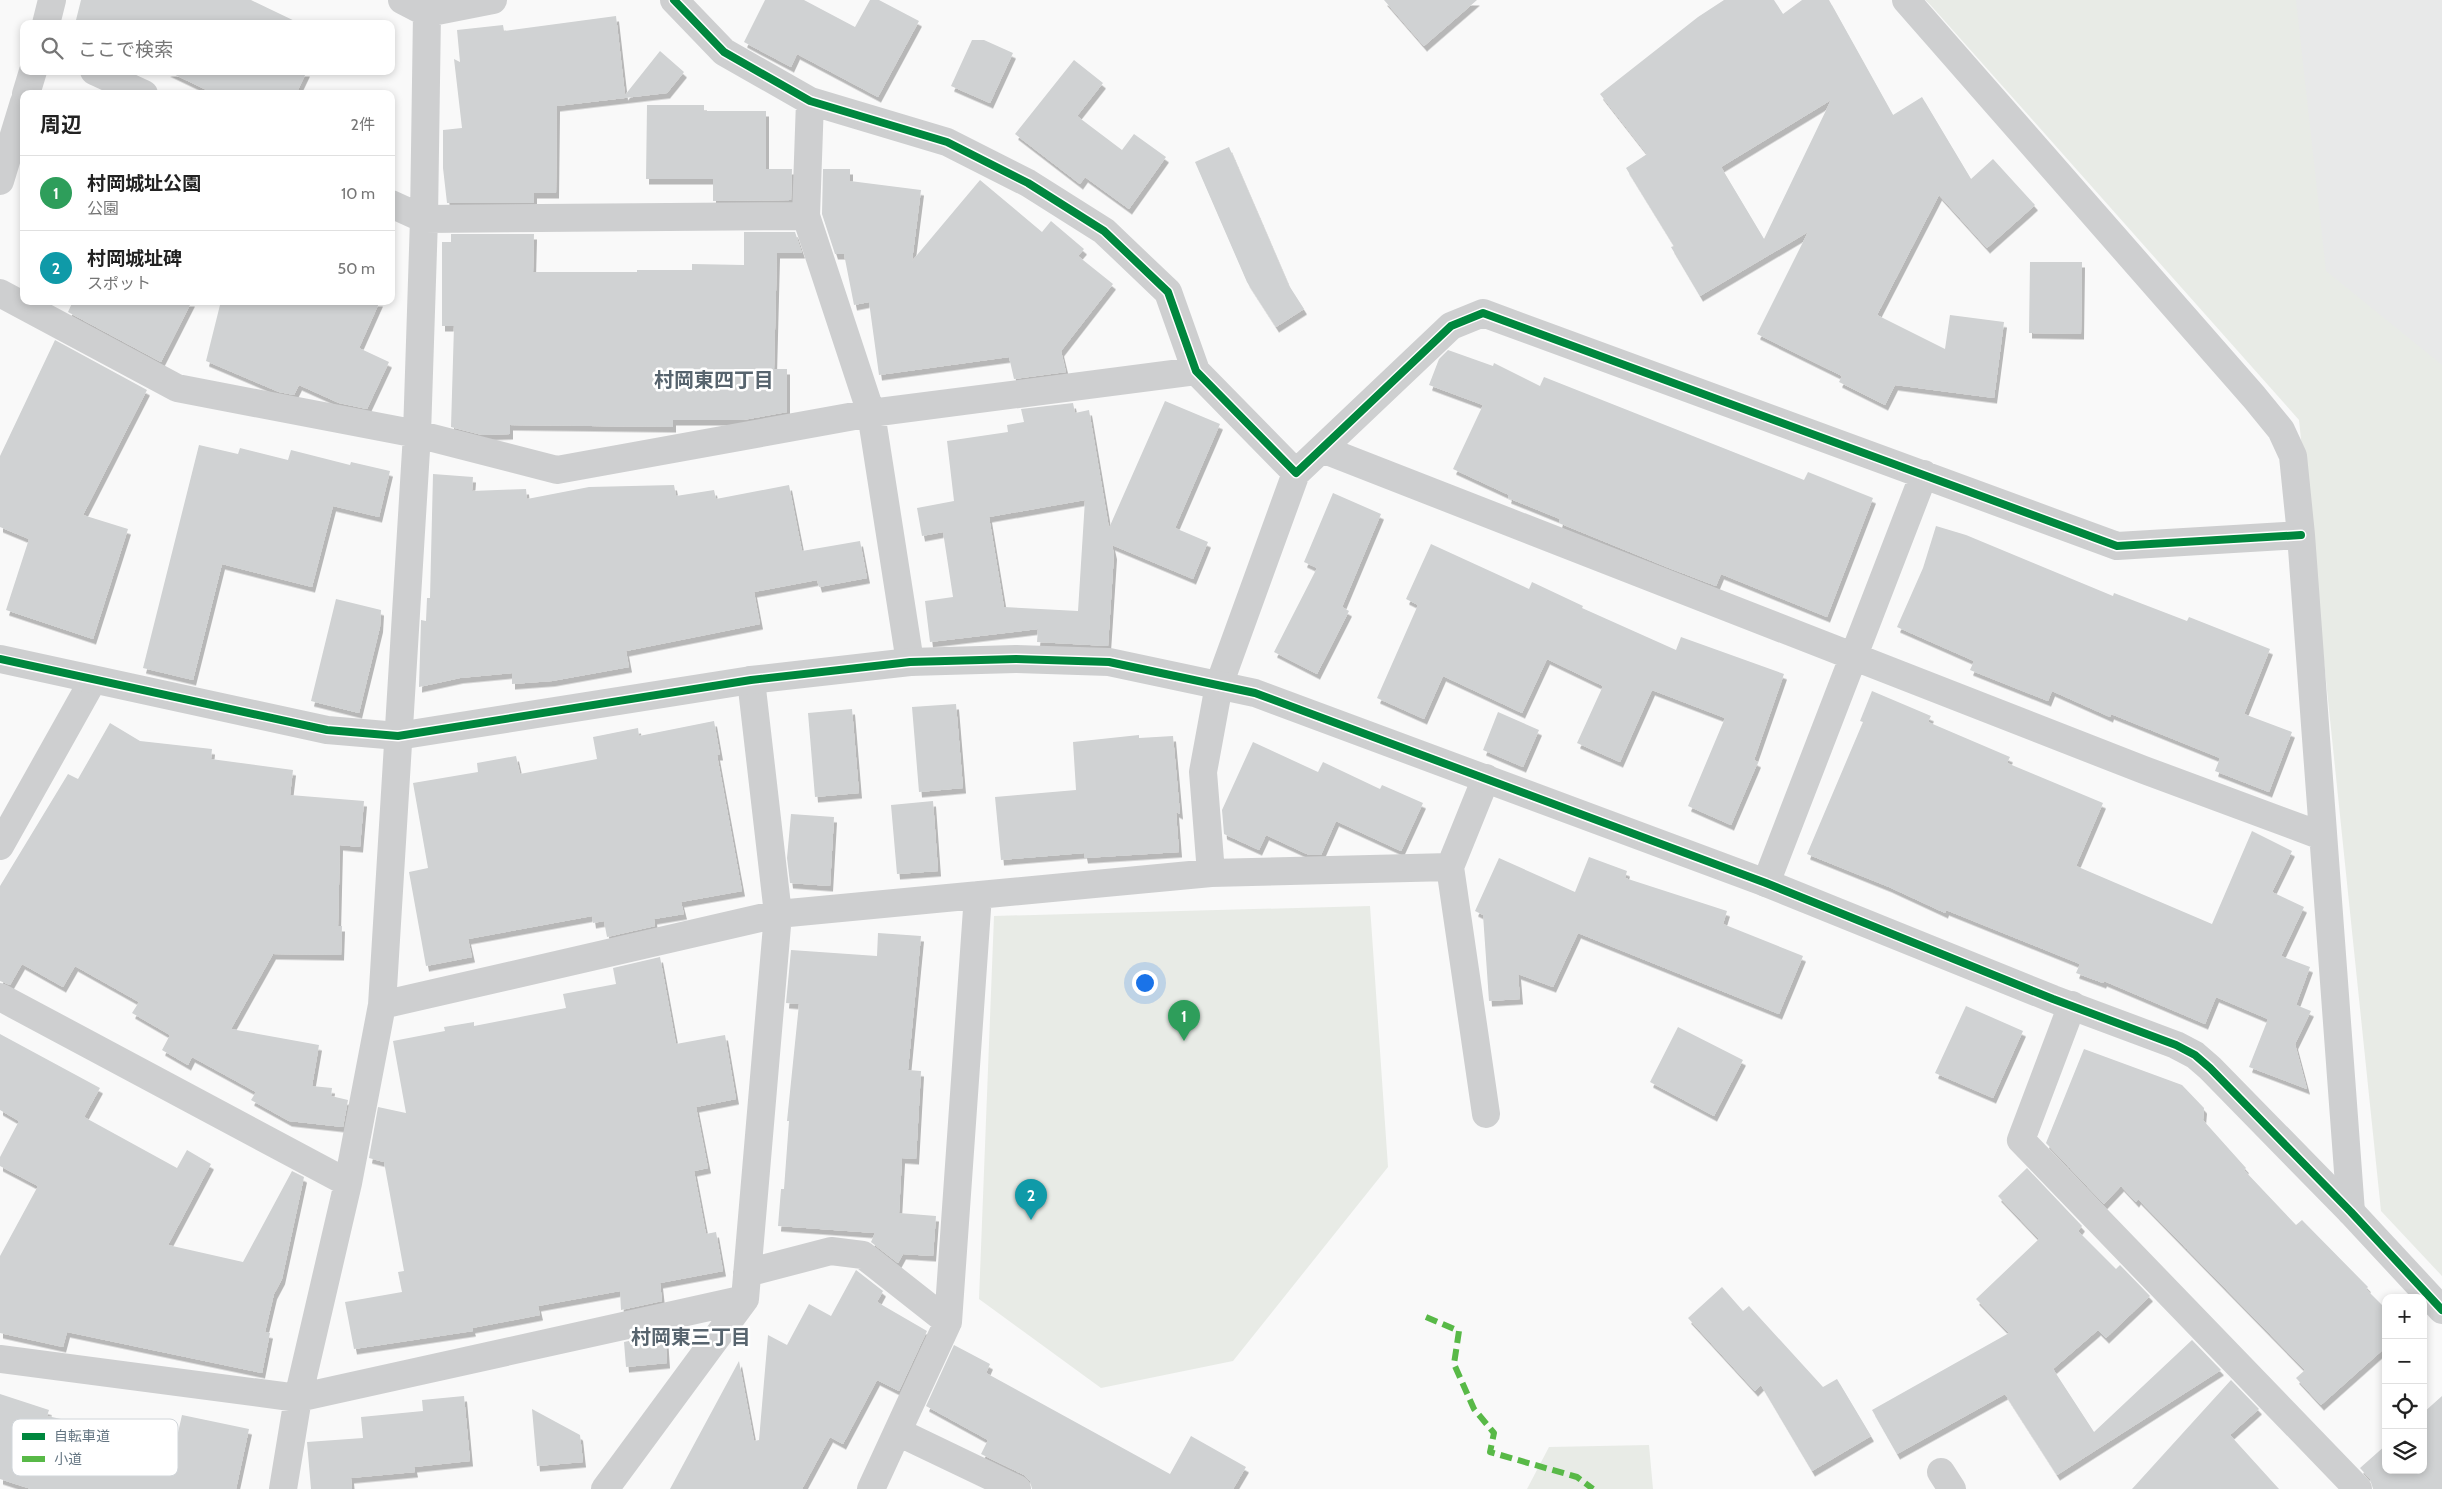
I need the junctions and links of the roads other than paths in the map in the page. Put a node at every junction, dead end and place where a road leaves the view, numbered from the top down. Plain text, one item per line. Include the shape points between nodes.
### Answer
1 (52, 0) edge
2 (402, 0) edge
3 (492, 0) edge
4 (674, 0) edge
5 (1906, 0) edge
6 (425, 6) edge
7 (47, 20) edge
8 (32, 75) edge
9 (103, 75) edge
10 (27, 90) edge
11 (135, 90) edge
12 (810, 101) junction
13 (20, 115) edge
14 (0, 181) edge
15 (395, 206) edge
16 (806, 216) junction
17 (424, 219) junction
18 (0, 293) edge
19 (20, 304) edge
20 (22, 305) edge
21 (1196, 371) junction
22 (871, 413) junction
23 (417, 434) junction
24 (1322, 449) junction
25 (1296, 473) junction
26 (1924, 474) junction
27 (2301, 535) junction
28 (1854, 655) junction
29 (0, 659) edge
30 (910, 662) junction
31 (93, 680) junction
32 (752, 680) junction
33 (1219, 685) junction
34 (398, 736) junction
35 (1486, 778) junction
36 (2322, 836) junction
37 (0, 846) edge
38 (1450, 867) junction
39 (1211, 873) junction
40 (1766, 884) junction
41 (978, 895) junction
42 (778, 914) junction
43 (0, 997) edge
44 (382, 1005) junction
45 (2072, 1005) junction
46 (1486, 1114) dead end
47 (348, 1183) junction
48 (2351, 1212) junction
49 (746, 1286) junction
50 (2442, 1310) edge
51 (948, 1322) junction
52 (0, 1359) edge
53 (298, 1398) junction
54 (898, 1432) junction
55 (283, 1489) edge
56 (605, 1489) edge
57 (871, 1489) edge
58 (1017, 1489) edge
59 (2358, 1489) edge

1 - 7 street
2 - 6 street
3 - 6 street
4 - 12 street via 724,52
5 - 27 street via 2281,430 2293,456
6 - 17 street
8 - 10 street
9 - 11 street
12 - 16 street
12 - 21 street via 947,142 1028,183 1104,231 1168,292
13 - 14 street
15 - 17 street
16 - 17 street
16 - 22 street
17 - 23 street
18 - 19 street
20 - 23 street via 177,388
21 - 22 street
21 - 25 street
22 - 23 street via 557,470
22 - 30 street
23 - 34 street
24 - 25 street
24 - 26 street via 1451,326 1483,313
24 - 28 street
25 - 33 street
26 - 27 street via 2117,546
26 - 28 street
27 - 36 street
28 - 36 street via 2144,770
28 - 40 street
29 - 31 street
30 - 32 street
30 - 33 street via 1016,658 1109,662
31 - 34 street via 327,730
31 - 37 street
32 - 34 street
32 - 42 street
33 - 35 street via 1255,692
33 - 39 street via 1203,772
34 - 44 street
35 - 38 street
35 - 40 street
36 - 48 street
38 - 39 street
38 - 46 street
39 - 41 street
40 - 45 street
41 - 42 street
41 - 51 street
42 - 44 street
42 - 49 street
43 - 47 street
44 - 47 street
45 - 48 street via 2195,1055
45 - 59 street via 2021,1140
47 - 53 street
48 - 50 street
49 - 51 street via 831,1250 863,1255
49 - 53 street
49 - 56 street
51 - 54 street
52 - 53 street
53 - 55 street
54 - 57 street
54 - 58 street

